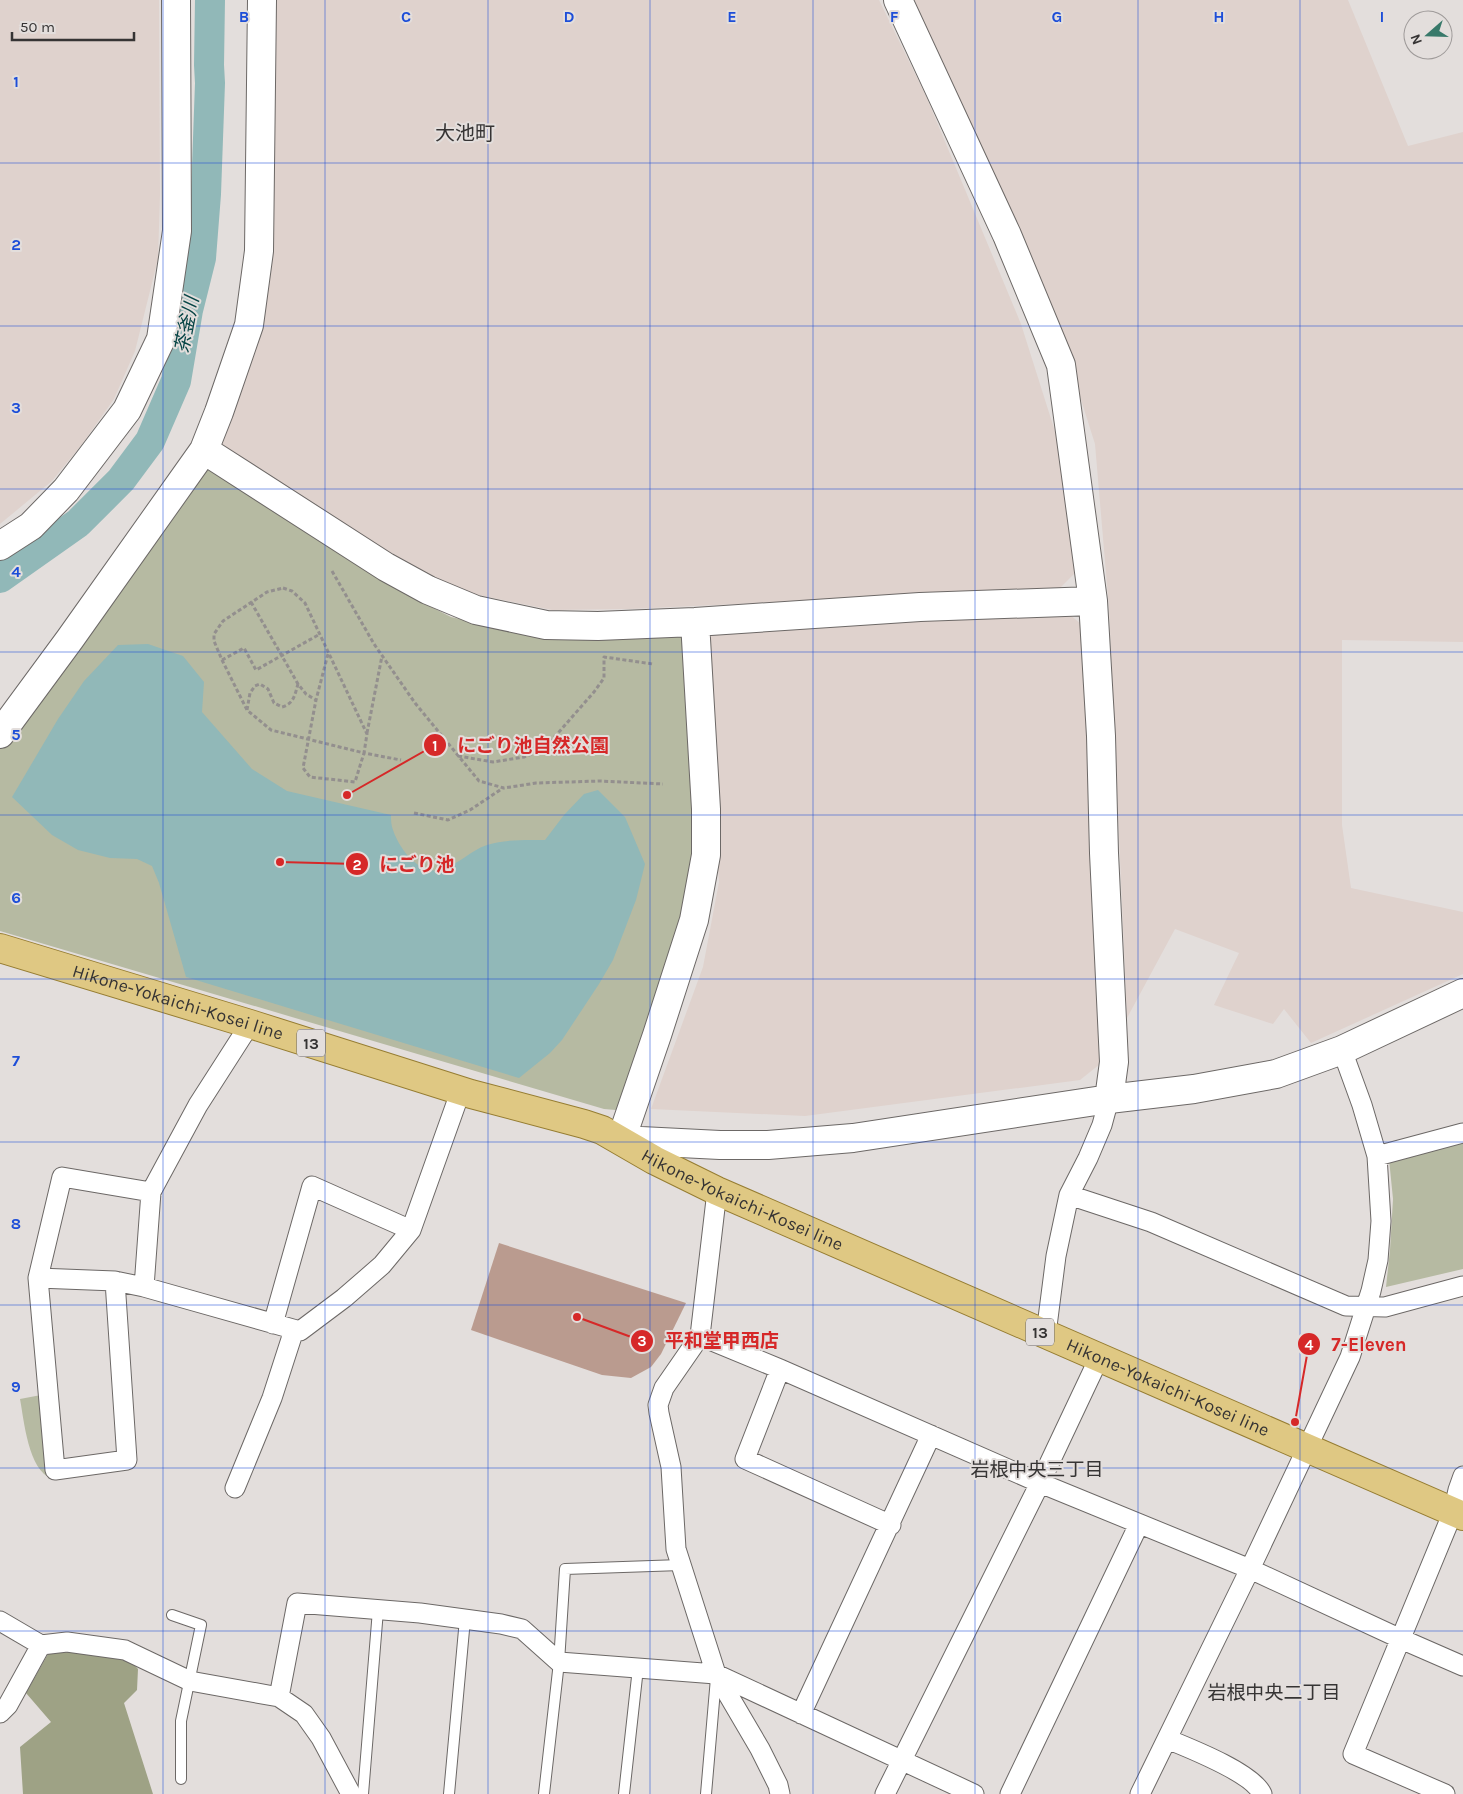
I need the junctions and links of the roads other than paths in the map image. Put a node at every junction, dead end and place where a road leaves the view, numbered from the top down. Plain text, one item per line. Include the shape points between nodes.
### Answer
1 (176, 0) edge
2 (262, 0) edge
3 (898, 0) edge
4 (204, 450) junction
5 (0, 546) edge
6 (1093, 601) junction
7 (695, 622) junction
8 (0, 734) edge
9 (3, 954) edge
10 (1463, 993) edge
11 (250, 1024) junction
12 (1342, 1050) junction
13 (461, 1090) junction
14 (1109, 1099) junction
15 (1463, 1133) edge
16 (620, 1140) junction
17 (1376, 1156) junction
18 (717, 1191) junction
19 (151, 1192) junction
20 (1069, 1195) junction
21 (410, 1230) junction
22 (38, 1278) junction
23 (115, 1281) junction
24 (1463, 1286) edge
25 (144, 1287) junction
26 (1366, 1307) junction
27 (273, 1324) junction
28 (294, 1330) junction
29 (1046, 1334) junction
30 (700, 1336) junction
31 (1099, 1358) junction
32 (780, 1369) junction
33 (931, 1434) junction
34 (1307, 1448) junction
35 (1463, 1476) edge
36 (1040, 1483) junction
37 (235, 1488) dead end
38 (1458, 1514) edge
39 (1139, 1524) junction
40 (891, 1525) junction
41 (681, 1565) junction
42 (1250, 1569) junction
43 (378, 1610) junction
44 (172, 1615) dead end
45 (465, 1619) junction
46 (0, 1621) edge
47 (1400, 1639) junction
48 (40, 1645) junction
49 (559, 1662) junction
50 (1463, 1666) edge
51 (638, 1668) junction
52 (716, 1674) junction
53 (190, 1681) junction
54 (279, 1698) junction
55 (0, 1713) edge
56 (801, 1714) junction
57 (1167, 1739) junction
58 (901, 1760) junction
59 (181, 1779) dead end
60 (351, 1794) edge
61 (363, 1794) edge
62 (448, 1794) edge
63 (544, 1794) edge
64 (624, 1794) edge
65 (706, 1794) edge
66 (780, 1794) edge
67 (885, 1794) edge
68 (974, 1794) edge
69 (1010, 1794) edge
70 (1140, 1794) edge
71 (1262, 1794) edge
72 (1445, 1794) edge

1 - 5 street via 177,231 161,339 127,410 66,490 31,526
2 - 4 street via 259,251 249,326
3 - 6 street via 1007,235 1061,365
4 - 7 street via 386,567 428,590 476,610 546,625
4 - 8 street
6 - 7 street via 920,607
6 - 14 street via 1114,1062
7 - 16 street via 706,855 694,920 658,1035
9 - 11 main road, Hikone-Yokaichi-Kosei line / 13
10 - 12 street
11 - 13 main road, Hikone-Yokaichi-Kosei line / 13
11 - 19 street via 198,1106
12 - 14 street via 1276,1074 1194,1089
12 - 17 street
13 - 16 main road, Hikone-Yokaichi-Kosei line / 13 via 584,1124
13 - 21 street
14 - 16 street via 852,1138 768,1145
14 - 20 street via 1102,1125
15 - 17 street
16 - 18 main road, Hikone-Yokaichi-Kosei line / 13
17 - 26 street via 1380,1220 1378,1260
18 - 29 main road, Hikone-Yokaichi-Kosei line / 13
18 - 30 street
19 - 22 street via 62,1177
19 - 25 street
20 - 26 street via 1151,1222 1346,1306
20 - 29 street via 1056,1256
21 - 27 street via 312,1186
21 - 28 street via 382,1265 300,1331
22 - 23 street
22 - 23 street via 55,1470 127,1460
23 - 25 street
24 - 26 street via 1385,1307
25 - 27 street
26 - 34 street via 1350,1357
27 - 28 street
28 - 37 street via 272,1398
29 - 31 main road, Hikone-Yokaichi-Kosei line / 13
30 - 32 street
30 - 41 street via 664,1388 658,1405 671,1467 676,1549
31 - 34 main road, Hikone-Yokaichi-Kosei line / 13
31 - 36 street
32 - 33 street
32 - 40 street via 745,1459
33 - 36 street
33 - 40 street
34 - 38 main road, Hikone-Yokaichi-Kosei line / 13
34 - 42 street
35 - 38 street via 1458,1490
36 - 39 street
36 - 58 street
38 - 47 street
39 - 42 street
39 - 69 street
40 - 56 street
41 - 49 lane via 565,1569
41 - 52 street
42 - 47 street
42 - 57 street
43 - 45 street
43 - 54 street via 297,1603
43 - 61 lane
44 - 53 lane via 201,1624
45 - 49 street via 522,1629
45 - 62 lane
46 - 48 street
47 - 50 street
47 - 72 street via 1353,1754
48 - 53 street via 67,1642 125,1650
48 - 55 street via 8,1705
49 - 51 street
49 - 63 lane
51 - 52 street
51 - 64 lane
52 - 56 street
52 - 65 lane
52 - 66 street via 760,1749
53 - 54 street
53 - 59 lane via 181,1721
54 - 60 street via 304,1714 321,1738
56 - 58 street
57 - 70 street
57 - 71 street via 1241,1774
58 - 67 street
58 - 68 street

